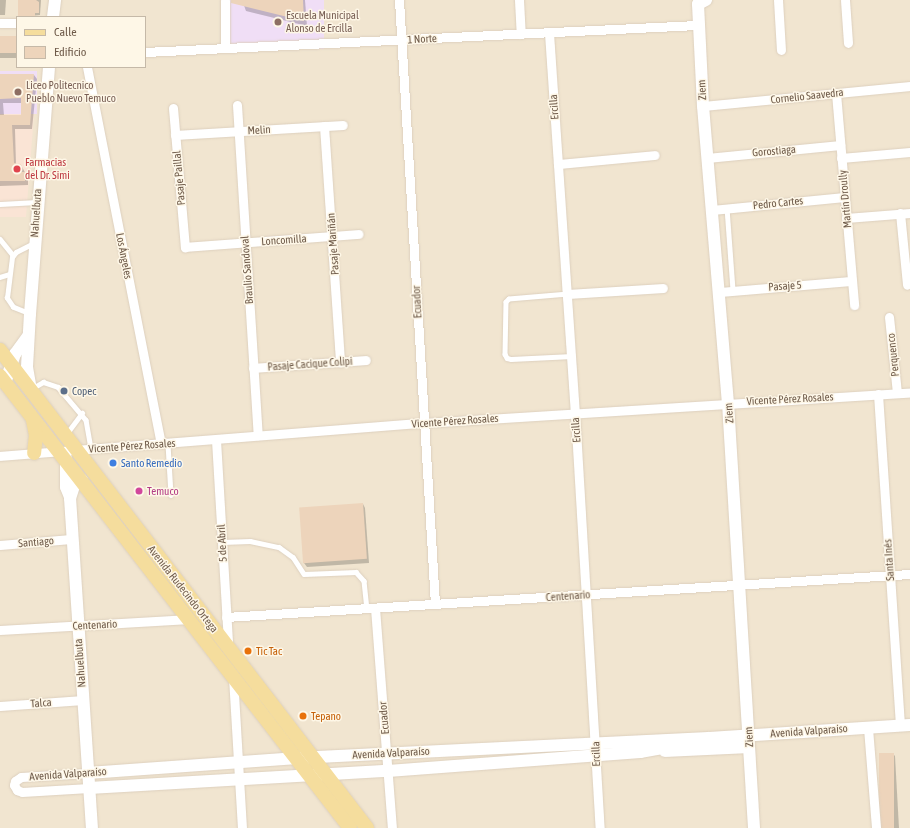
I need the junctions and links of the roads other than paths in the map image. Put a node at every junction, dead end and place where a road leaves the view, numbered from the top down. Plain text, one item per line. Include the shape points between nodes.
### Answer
1 (55, 0) edge
2 (225, 0) edge
3 (399, 0) edge
4 (519, 0) edge
5 (778, 0) edge
6 (845, 0) edge
7 (700, 1) edge
8 (53, 16) edge
9 (0, 23) edge
10 (16, 23) edge
11 (698, 25) junction
12 (548, 33) junction
13 (521, 34) junction
14 (401, 40) junction
15 (848, 44) dead end
16 (225, 48) junction
17 (782, 50) dead end
18 (146, 52) edge
19 (49, 68) edge
20 (87, 68) edge
21 (910, 86) edge
22 (836, 93) junction
23 (237, 104) dead end
24 (703, 106) junction
25 (173, 108) dead end
26 (343, 125) dead end
27 (324, 126) junction
28 (238, 131) junction
29 (175, 135) junction
30 (840, 145) junction
31 (910, 152) edge
32 (655, 155) dead end
33 (707, 158) junction
34 (841, 158) junction
35 (558, 164) junction
36 (844, 197) junction
37 (37, 202) junction
38 (0, 204) edge
39 (727, 208) junction
40 (712, 210) junction
41 (910, 213) edge
42 (900, 214) junction
43 (846, 218) junction
44 (359, 234) dead end
45 (332, 236) junction
46 (0, 239) edge
47 (34, 243) junction
48 (246, 243) junction
49 (185, 247) joint
50 (14, 255) junction
51 (10, 274) junction
52 (0, 277) edge
53 (852, 281) junction
54 (907, 285) dead end
55 (663, 288) dead end
56 (733, 290) junction
57 (720, 292) junction
58 (568, 294) junction
59 (854, 305) dead end
60 (30, 314) junction
61 (889, 317) dead end
62 (28, 336) junction
63 (0, 350) edge
64 (572, 356) junction
65 (366, 360) dead end
66 (340, 362) junction
67 (11, 365) junction
68 (253, 368) junction
69 (3, 380) edge
70 (31, 391) junction
71 (910, 392) edge
72 (897, 393) junction
73 (878, 394) junction
74 (728, 403) junction
75 (82, 413) junction
76 (575, 413) junction
77 (31, 416) junction
78 (424, 423) junction
79 (64, 436) junction
80 (258, 436) junction
81 (216, 440) junction
82 (165, 444) junction
83 (91, 449) junction
84 (34, 453) junction
85 (67, 454) junction
86 (0, 456) edge
87 (82, 480) junction
88 (171, 495) dead end
89 (70, 498) junction
90 (72, 539) junction
91 (222, 542) junction
92 (0, 545) edge
93 (910, 574) edge
94 (890, 576) junction
95 (740, 585) junction
96 (587, 595) junction
97 (435, 604) junction
98 (371, 608) junction
99 (226, 617) junction
100 (190, 619) junction
101 (78, 626) junction
102 (0, 630) edge
103 (228, 646) junction
104 (232, 674) junction
105 (83, 700) junction
106 (0, 706) edge
107 (905, 725) edge
108 (868, 728) junction
109 (709, 738) junction
110 (749, 741) junction
111 (596, 750) junction
112 (640, 752) junction
113 (387, 754) junction
114 (297, 758) junction
115 (313, 758) junction
116 (239, 762) junction
117 (388, 771) junction
118 (88, 773) junction
119 (326, 774) junction
120 (310, 775) junction
121 (240, 780) junction
122 (89, 788) junction
123 (92, 828) edge
124 (242, 828) edge
125 (350, 828) edge
126 (367, 828) edge
127 (392, 828) edge
128 (600, 828) edge
129 (754, 828) edge
130 (876, 828) edge

1 - 8 street
2 - 16 street
3 - 14 street, Ecuador
4 - 13 street
5 - 17 street
6 - 15 street
7 - 11 street, Ziem
9 - 10 street
11 - 12 street, 1 Norte
11 - 24 street, Ziem
12 - 13 street, 1 Norte
12 - 35 street, Ercilla
13 - 14 street, 1 Norte
14 - 16 street, 1 Norte
14 - 78 street, Ecuador
16 - 18 street, 1 Norte
19 - 37 street, Nahuelbuta
20 - 82 street, Los Ángeles
21 - 22 street, Cornelio Saavedra
22 - 24 street, Cornelio Saavedra
22 - 30 street, Martín Droully
23 - 28 street, Braulio Sandoval
24 - 33 street, Ziem
25 - 29 street, Pasaje Paillal
26 - 27 street, Melin
27 - 28 street, Melin
27 - 45 street, Pasaje Mariñán
28 - 29 street, Melin
28 - 48 street, Braulio Sandoval
29 - 49 street, Pasaje Paillal
30 - 33 street, Gorostiaga
30 - 34 street, Martín Droully
31 - 34 street
32 - 35 street
33 - 40 street, Ziem
34 - 36 street, Martín Droully
35 - 58 street, Ercilla
36 - 39 street, Pedro Cartes
36 - 43 street, Martín Droully
37 - 38 lane
37 - 47 street, Nahuelbuta
39 - 40 street, Pedro Cartes
39 - 56 lane
40 - 57 street, Ziem
41 - 42 street
42 - 43 street
42 - 54 street
43 - 53 street, Martín Droully
44 - 45 street, Loncomilla
45 - 48 street, Loncomilla
45 - 66 street, Pasaje Mariñán
46 - 50 lane
47 - 50 lane
47 - 60 street, Nahuelbuta
48 - 49 street, Loncomilla
48 - 68 street, Braulio Sandoval
50 - 51 lane
51 - 52 lane
51 - 60 lane via 8,298 13,307
53 - 56 street, Pasaje 5
53 - 59 street, Martín Droully
55 - 58 street
56 - 57 street, Pasaje 5
57 - 74 street, Ziem
58 - 64 street, Ercilla
58 - 64 lane via 509,299 506,302 505,354 511,359
60 - 62 street, Nahuelbuta
61 - 72 street, Perquenco
62 - 67 street via 15,354
62 - 70 street, Nahuelbuta via 27,367
63 - 67 main road, Avenida Rudecindo Ortega
64 - 76 street, Ercilla
65 - 66 street, Pasaje Cacique Colipi
66 - 68 street, Pasaje Cacique Colipi
67 - 69 street
67 - 70 main road, Avenida Rudecindo Ortega
68 - 80 street, Braulio Sandoval
69 - 77 main road, Avenida Rudecindo Ortega
70 - 75 lane via 38,383 54,384
70 - 79 main road, Avenida Rudecindo Ortega
71 - 72 street, Vicente Pérez Rosales
72 - 73 street, Vicente Pérez Rosales
73 - 74 street, Vicente Pérez Rosales
73 - 94 street, Santa Inés
74 - 76 street, Vicente Pérez Rosales
74 - 95 street, Ziem
75 - 79 lane
75 - 83 lane via 89,427
76 - 78 street, Vicente Pérez Rosales
76 - 96 street, Ercilla
77 - 84 main road via 36,435
77 - 85 main road, Avenida Rudecindo Ortega
78 - 80 street, Vicente Pérez Rosales
78 - 97 street, Ecuador
79 - 85 main road, Avenida Rudecindo Ortega
80 - 81 street, Vicente Pérez Rosales
81 - 82 street, Vicente Pérez Rosales
81 - 91 street, 5 de Abril
82 - 83 street, Vicente Pérez Rosales
82 - 88 lane
83 - 85 street, Vicente Pérez Rosales
84 - 85 street, Vicente Pérez Rosales
84 - 86 street, Vicente Pérez Rosales
85 - 87 main road, Avenida Rudecindo Ortega
85 - 89 street, Nahuelbuta via 66,487
85 - 103 main road, Avenida Rudecindo Ortega
87 - 89 street via 74,486
87 - 100 main road, Avenida Rudecindo Ortega
89 - 90 street, Nahuelbuta
90 - 92 street, Santiago
90 - 101 street, Nahuelbuta
91 - 98 lane via 250,541 279,547 292,557 304,574 356,572 364,582
91 - 99 street, 5 de Abril
93 - 94 street, Centenario
94 - 95 street, Centenario
94 - 107 street, Santa Inés
95 - 96 street, Centenario
95 - 110 street, Ziem
96 - 97 street, Centenario
96 - 111 street, Ercilla
97 - 98 street, Centenario
98 - 99 street, Centenario
98 - 113 street, Ecuador
99 - 103 street, 5 de Abril
100 - 101 street, Centenario
100 - 104 main road, Avenida Rudecindo Ortega
101 - 102 street, Centenario
101 - 105 street, Nahuelbuta
103 - 115 main road, Avenida Rudecindo Ortega
104 - 114 main road, Avenida Rudecindo Ortega
104 - 116 street
105 - 106 street, Talca
105 - 118 street, Nahuelbuta
107 - 108 street, Avenida Valparaíso
108 - 110 street, Avenida Valparaíso
108 - 130 street
109 - 110 street, Avenida Valparaíso
109 - 111 street, Avenida Valparaíso
109 - 112 street, Avenida Valparaíso
110 - 112 street, Avenida Valparaíso
110 - 129 street, Ziem
111 - 112 street, Avenida Valparaíso
111 - 113 street, Avenida Valparaíso
111 - 117 street, Avenida Valparaíso
111 - 128 street, Ercilla
113 - 115 street, Avenida Valparaíso
113 - 117 street, Ecuador
114 - 115 street, Avenida Valparaíso
114 - 116 street, Avenida Valparaíso
114 - 120 main road, Avenida Rudecindo Ortega
115 - 119 main road, Avenida Rudecindo Ortega
116 - 118 street, Avenida Valparaíso
116 - 121 street
117 - 119 street, Avenida Valparaíso
117 - 127 street, Ecuador
118 - 122 street, Nahuelbuta
118 - 122 street, Avenida Valparaíso via 20,777 15,780 14,785 22,792
119 - 120 street, Avenida Valparaíso
119 - 126 main road, Avenida Rudecindo Ortega
120 - 121 street, Avenida Valparaíso
120 - 125 main road, Avenida Rudecindo Ortega
121 - 122 street, Avenida Valparaíso
121 - 124 street
122 - 123 street, Nahuelbuta

